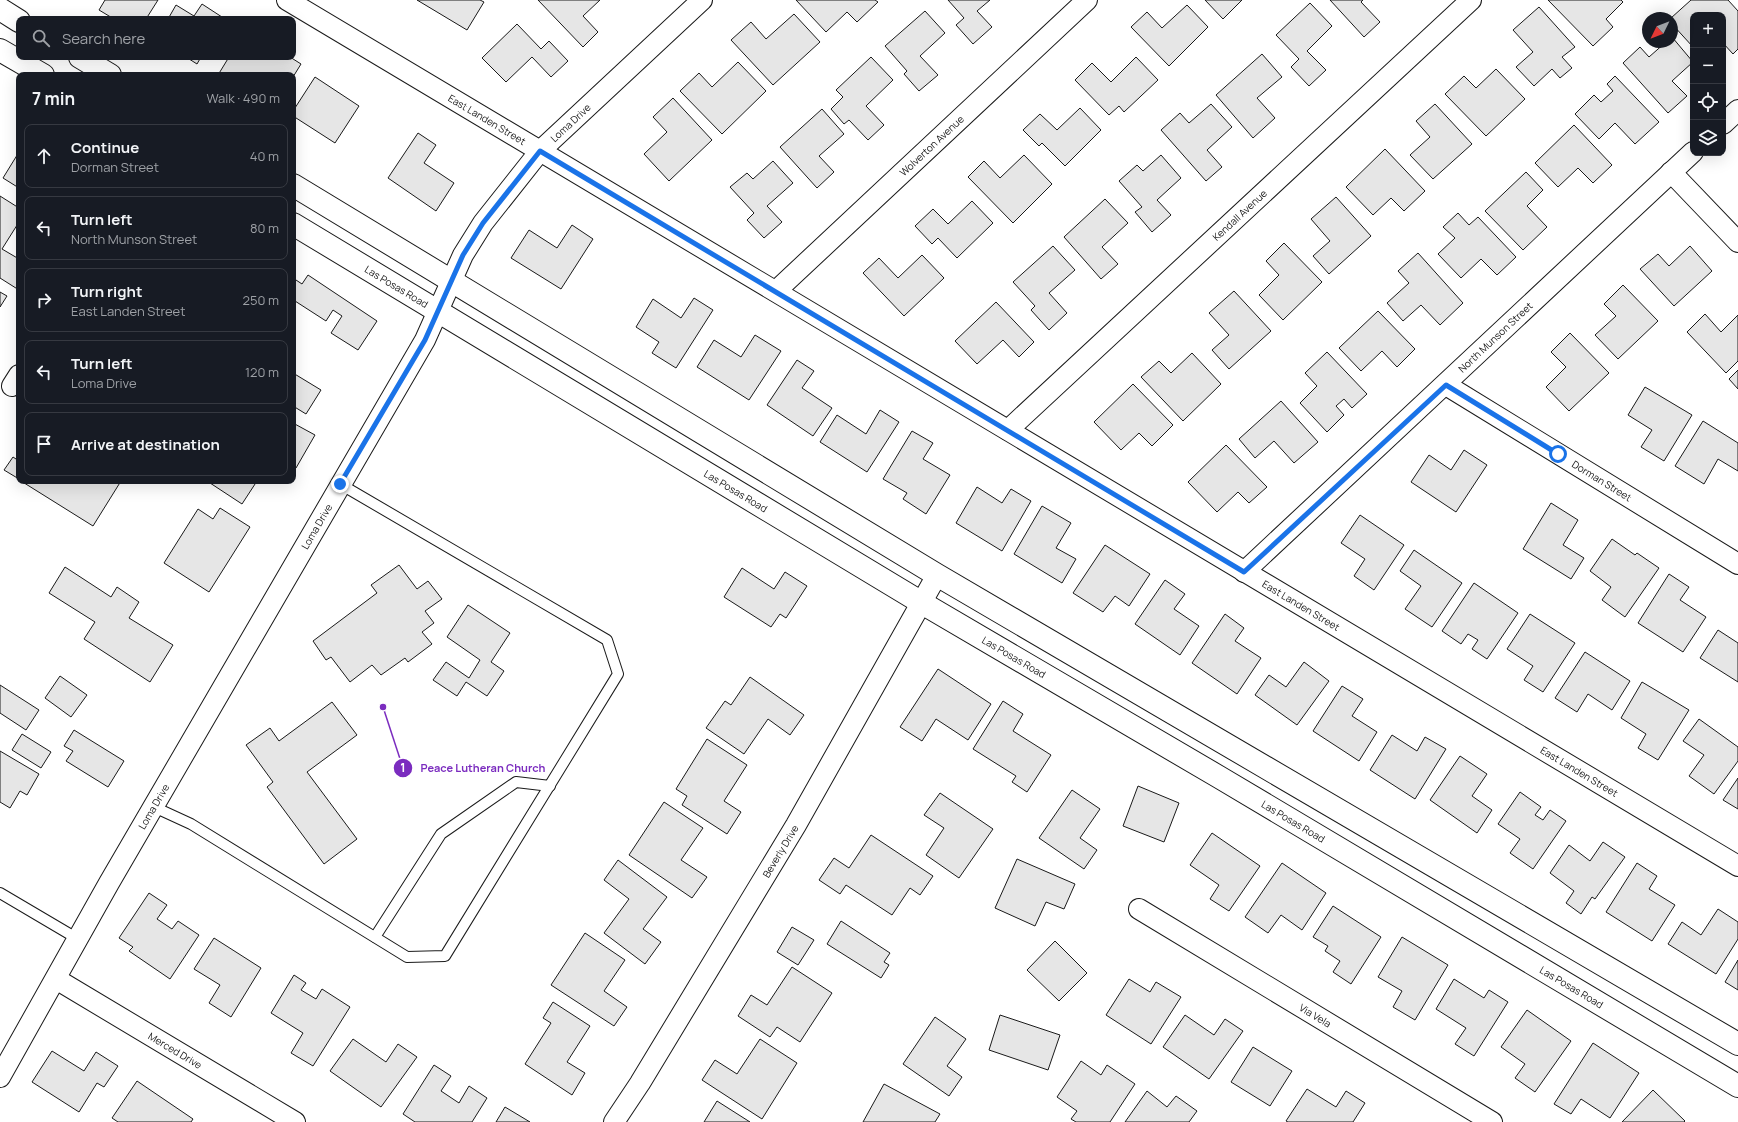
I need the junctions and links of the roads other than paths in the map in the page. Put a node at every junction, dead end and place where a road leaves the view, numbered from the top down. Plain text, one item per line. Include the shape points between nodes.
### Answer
1 (287, 0) edge
2 (702, 0) edge
3 (1087, 0) edge
4 (1471, 0) edge
5 (0, 10) edge
6 (16, 19) edge
7 (0, 50) edge
8 (16, 59) edge
9 (17, 60) edge
10 (85, 60) edge
11 (38, 72) edge
12 (105, 72) edge
13 (1738, 110) edge
14 (1726, 121) edge
15 (540, 151) junction
16 (1690, 155) edge
17 (1671, 172) junction
18 (296, 187) edge
19 (296, 226) edge
20 (1738, 242) edge
21 (452, 281) junction
22 (776, 291) junction
23 (438, 311) junction
24 (1446, 385) junction
25 (1008, 430) junction
26 (340, 484) junction
27 (1738, 564) edge
28 (1244, 572) junction
29 (937, 575) junction
30 (922, 603) junction
31 (550, 786) junction
32 (154, 807) junction
33 (1738, 866) edge
34 (0, 893) edge
35 (1139, 909) dead end
36 (375, 938) junction
37 (78, 939) junction
38 (56, 979) junction
39 (1738, 1044) edge
40 (0, 1077) edge
41 (1738, 1086) edge
42 (295, 1122) edge
43 (614, 1122) edge
44 (1492, 1122) edge

1 - 15 street, East Landen Street
2 - 15 street, Loma Drive
3 - 22 street, Wolverton Avenue
4 - 25 street, Kendall Avenue
5 - 6 main road
7 - 8 main road
9 - 11 main road
10 - 12 main road
13 - 14 street
15 - 21 street, Loma Drive via 483,223 463,255
15 - 22 street, East Landen Street
16 - 17 street, North Munson Street
17 - 20 street
17 - 24 street, North Munson Street
18 - 21 main road
19 - 23 main road, Las Posas Road
21 - 23 street, Loma Drive
21 - 29 main road
22 - 25 street, East Landen Street
23 - 26 street, Loma Drive via 425,340
23 - 30 main road, Las Posas Road
24 - 27 street, Dorman Street
24 - 28 street, North Munson Street
25 - 28 street, East Landen Street
26 - 31 lane via 607,640 618,674
26 - 32 street, Loma Drive
28 - 33 street, East Landen Street
29 - 30 street, Beverly Drive
29 - 39 main road
30 - 41 main road, Las Posas Road
30 - 43 street, Beverly Drive via 796,824
31 - 36 lane via 516,782 441,834
31 - 36 lane via 446,956 407,957
32 - 36 lane via 191,824
32 - 37 street, Loma Drive
34 - 37 lane
35 - 44 street, Via Vela
37 - 38 street, Loma Drive
38 - 40 street, Loma Drive
38 - 42 street, Merced Drive

